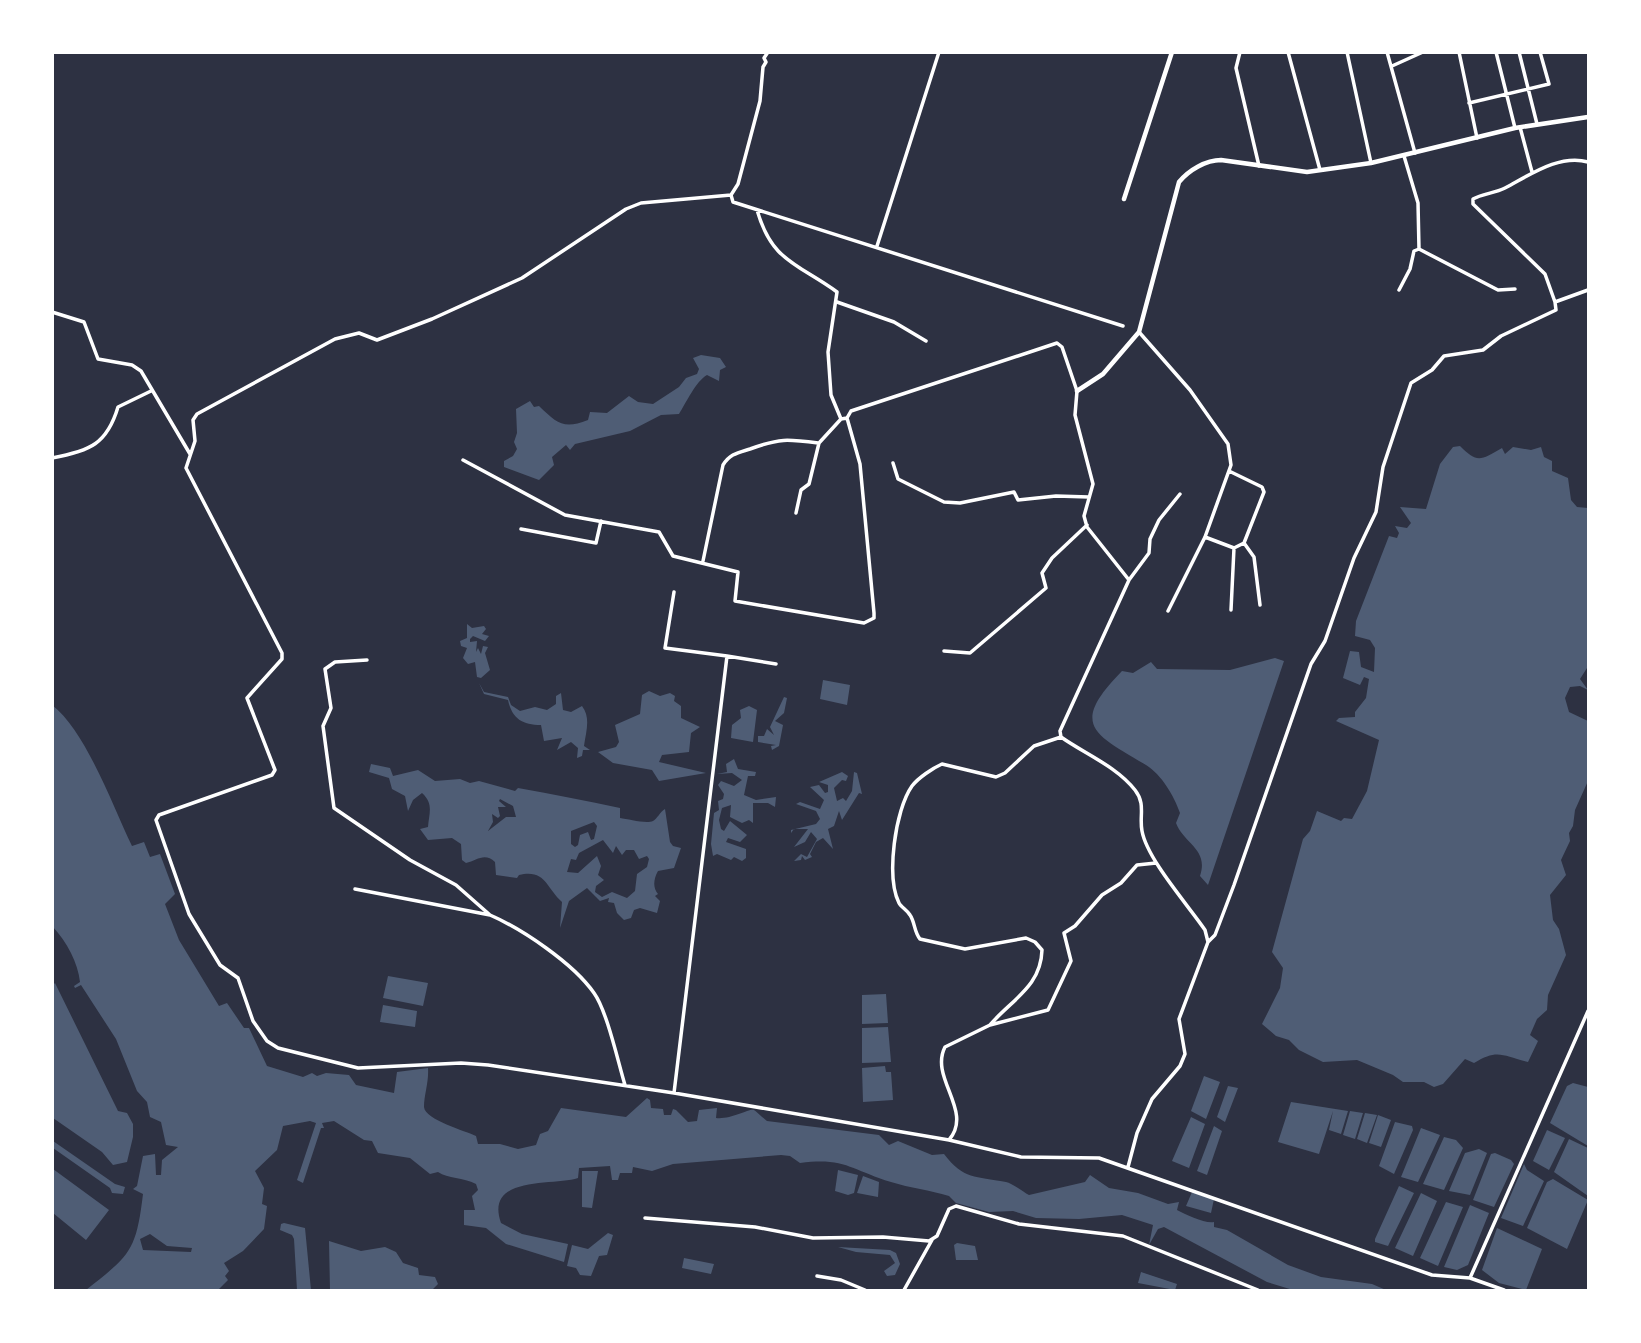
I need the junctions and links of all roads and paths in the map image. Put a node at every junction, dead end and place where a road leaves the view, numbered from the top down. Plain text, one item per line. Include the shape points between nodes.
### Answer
1 (768, 52) edge
2 (939, 52) edge
3 (1172, 52) edge
4 (1240, 52) edge
5 (1288, 52) edge
6 (1347, 52) edge
7 (1387, 52) edge
8 (1423, 52) edge
9 (1459, 52) edge
10 (1496, 52) edge
11 (1519, 52) edge
12 (1540, 52) edge
13 (1392, 66) junction
14 (1529, 89) junction
15 (1507, 95) junction
16 (1469, 103) junction
17 (1588, 117) edge
18 (1537, 124) junction
19 (1518, 127) junction
20 (1477, 138) junction
21 (1415, 153) junction
22 (1404, 156) junction
23 (1588, 162) edge
24 (1371, 163) junction
25 (1259, 166) junction
26 (1320, 170) junction
27 (1532, 172) junction
28 (731, 195) junction
29 (1124, 199) dead end
30 (757, 209) junction
31 (877, 246) junction
32 (1419, 248) junction
33 (1399, 289) dead end
34 (1515, 289) dead end
35 (1588, 290) edge
36 (837, 302) junction
37 (1555, 302) junction
38 (52, 312) edge
39 (1123, 326) dead end
40 (1139, 332) junction
41 (926, 341) dead end
42 (151, 391) junction
43 (1077, 391) junction
44 (847, 418) junction
45 (841, 419) junction
46 (819, 443) junction
47 (190, 454) junction
48 (52, 458) edge
49 (463, 460) dead end
50 (893, 463) dead end
51 (1229, 471) junction
52 (1180, 494) dead end
53 (1089, 497) junction
54 (796, 513) dead end
55 (601, 521) junction
56 (1087, 525) junction
57 (521, 528) dead end
58 (1205, 537) junction
59 (1244, 543) junction
60 (1234, 548) junction
61 (703, 562) junction
62 (1129, 580) junction
63 (674, 592) dead end
64 (1260, 605) dead end
65 (1231, 610) dead end
66 (1168, 611) dead end
67 (944, 650) dead end
68 (727, 656) junction
69 (367, 660) dead end
70 (776, 664) dead end
71 (1061, 737) junction
72 (1156, 863) junction
73 (355, 889) dead end
74 (490, 915) junction
75 (1208, 942) junction
76 (1588, 1011) edge
77 (990, 1025) junction
78 (625, 1085) junction
79 (674, 1093) junction
80 (949, 1140) junction
81 (1128, 1167) junction
82 (645, 1218) dead end
83 (932, 1240) junction
84 (817, 1276) dead end
85 (1469, 1278) junction
86 (865, 1290) edge
87 (904, 1290) edge
88 (1258, 1290) edge
89 (1504, 1290) edge

1 - 28 street via 760,101
2 - 31 street
3 - 29 street
4 - 25 street via 1236,68
5 - 26 street
6 - 24 street
7 - 13 street
8 - 13 street
9 - 16 street
10 - 15 street
11 - 14 street
12 - 14 street via 1549,84
13 - 21 street
14 - 15 street
14 - 18 street
15 - 16 street
15 - 19 street
16 - 20 street
17 - 18 street
18 - 19 street
19 - 20 street
19 - 27 street
20 - 21 street
21 - 22 street
22 - 24 street
22 - 32 street via 1418,203
23 - 27 street via 1577,159
24 - 26 street
25 - 26 street via 1295,172
25 - 40 street via 1214,160 1180,181
27 - 37 street via 1507,187 1476,196 1473,204 1545,274
28 - 30 street via 733,202
28 - 47 street via 633,206 522,278 432,319 377,340 359,333 335,339 197,414
30 - 31 street
30 - 36 street via 772,247 837,292
31 - 39 street
32 - 33 street
32 - 34 street via 1498,290
35 - 37 street
36 - 41 street via 894,322
36 - 45 street via 828,352 831,395
37 - 75 street via 1556,310 1501,336 1483,350 1444,356 1411,383 1383,467 1376,512 1354,558 1325,641 1311,664 1216,935
38 - 42 street via 83,322 95,357 136,367
40 - 43 street via 1103,374
40 - 51 street via 1190,390 1228,444
42 - 47 street
42 - 48 street via 118,407 104,438 81,452
43 - 44 street via 1057,343 898,394 851,411
43 - 53 street via 1075,415 1093,484
44 - 45 street
44 - 61 street via 860,464 874,618 864,623 735,601 738,572
45 - 46 street
46 - 54 street
46 - 61 street via 783,438 728,457
47 - 78 street via 186,468 282,653 282,659 247,698 275,770 156,820 189,914 220,965 238,978 253,1021 278,1048 358,1068 461,1063
49 - 55 street via 565,515
50 - 53 street via 898,478 944,502 1014,492 1018,500
51 - 58 street
51 - 59 street via 1264,492
52 - 62 street via 1159,520 1149,553
53 - 56 street via 1084,516
55 - 57 street via 596,543
55 - 61 street via 659,532 673,556
56 - 62 street
56 - 67 street via 1042,573 1046,588 970,653
58 - 60 street
58 - 66 street
59 - 60 street
59 - 64 street via 1254,557
60 - 65 street
62 - 71 street via 1061,726
63 - 68 street via 666,648
68 - 70 street
68 - 79 street
69 - 74 street via 335,662 325,669 331,708 323,726 334,808 456,885
71 - 72 street via 1108,766 1134,789 1143,808 1142,831
71 - 77 street via 1034,746 996,777 942,764 935,767 912,786 899,816 893,858 896,888 920,939 965,950 1026,938 1042,950 1034,981 1020,1000
72 - 75 street via 1205,930
72 - 77 street via 1137,865 1064,933 1071,961 1048,1010
73 - 74 street
74 - 78 street via 561,961 594,993
75 - 81 street via 1179,1018 1185,1054 1152,1099
76 - 85 street
77 - 80 street via 950,1043 943,1051 948,1089 959,1119
78 - 79 street
79 - 80 street
80 - 81 street via 1021,1157 1099,1158
81 - 85 street via 1432,1275
82 - 83 street via 755,1227 813,1238
83 - 87 street
83 - 88 street via 949,1209 962,1207 1019,1224 1122,1236
84 - 86 street
85 - 89 street

